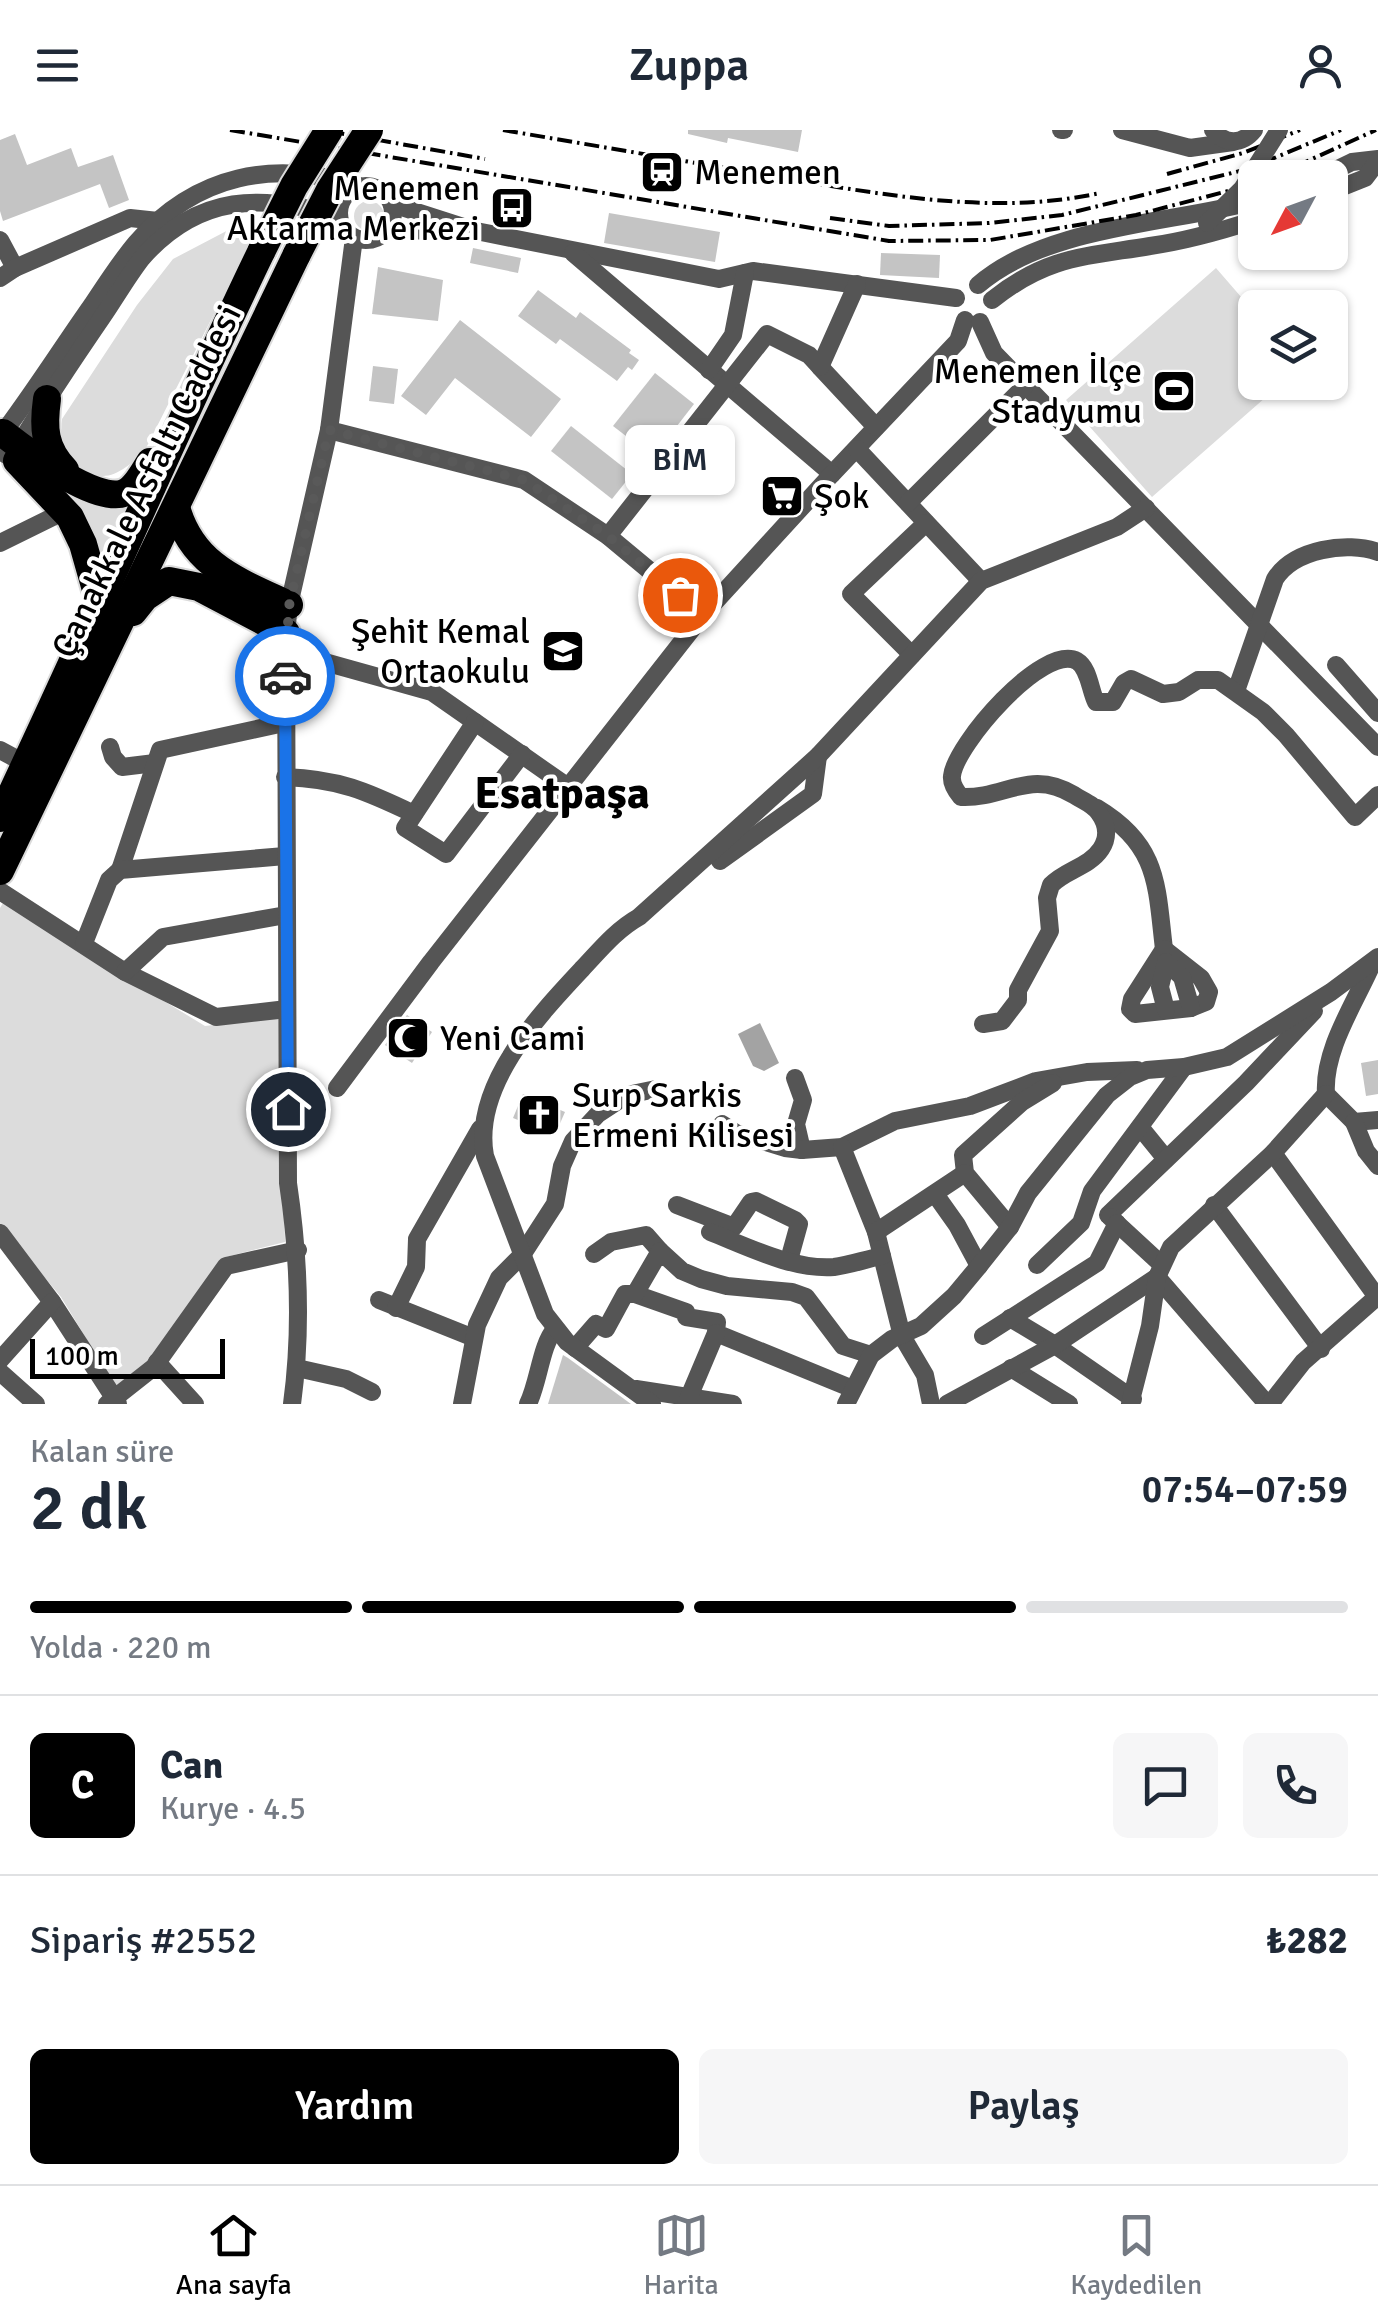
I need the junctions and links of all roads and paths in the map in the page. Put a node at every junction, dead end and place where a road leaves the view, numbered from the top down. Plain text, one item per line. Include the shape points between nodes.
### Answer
1 (329, 130) edge
2 (368, 130) edge
3 (1122, 130) edge
4 (1213, 130) edge
5 (1284, 130) edge
6 (1245, 136) edge
7 (1269, 160) edge
8 (1378, 160) edge
9 (1348, 164) edge
10 (1348, 185) edge
11 (359, 186) junction
12 (1238, 201) edge
13 (392, 204) junction
14 (1238, 205) edge
15 (338, 217) junction
16 (158, 222) junction
17 (1238, 223) edge
18 (1209, 228) junction
19 (388, 230) junction
20 (476, 232) junction
21 (354, 238) junction
22 (0, 240) edge
23 (572, 252) junction
24 (745, 272) junction
25 (8, 273) edge
26 (857, 284) junction
27 (986, 292) junction
28 (956, 298) junction
29 (973, 321) junction
30 (820, 367) junction
31 (709, 370) junction
32 (728, 386) junction
33 (1025, 386) junction
34 (47, 399) junction
35 (184, 412) junction
36 (876, 427) junction
37 (329, 430) junction
38 (8, 446) edge
39 (857, 449) junction
40 (832, 474) junction
41 (73, 478) junction
42 (908, 504) junction
43 (176, 507) junction
44 (1146, 508) junction
45 (65, 510) junction
46 (926, 523) junction
47 (608, 536) junction
48 (0, 543) edge
49 (1378, 552) edge
50 (981, 581) junction
51 (100, 604) junction
52 (703, 615) junction
53 (287, 620) junction
54 (1260, 628) junction
55 (113, 636) junction
56 (912, 655) junction
57 (1336, 665) dead end
58 (1236, 692) junction
59 (1378, 713) edge
60 (475, 722) junction
61 (284, 723) junction
62 (110, 747) dead end
63 (1378, 747) edge
64 (0, 750) edge
65 (522, 754) junction
66 (155, 763) junction
67 (26, 764) junction
68 (284, 777) junction
69 (568, 787) junction
70 (1378, 795) edge
71 (1096, 808) junction
72 (414, 814) junction
73 (0, 818) edge
74 (285, 856) junction
75 (120, 870) junction
76 (0, 871) edge
77 (0, 891) edge
78 (286, 915) junction
79 (84, 943) junction
80 (1165, 955) junction
81 (1376, 959) edge
82 (125, 972) junction
83 (1331, 992) junction
84 (287, 1009) junction
85 (1166, 1010) junction
86 (982, 1024) dead end
87 (1184, 1067) junction
88 (1148, 1070) junction
89 (1070, 1076) junction
90 (794, 1078) dead end
91 (337, 1088) dead end
92 (656, 1090) dead end
93 (1326, 1094) junction
94 (1378, 1120) edge
95 (1354, 1122) junction
96 (483, 1124) junction
97 (722, 1124) dead end
98 (1140, 1127) junction
99 (842, 1147) junction
100 (802, 1150) junction
101 (1272, 1153) junction
102 (1166, 1159) junction
103 (1378, 1166) edge
104 (965, 1173) junction
105 (935, 1194) junction
106 (1088, 1204) junction
107 (677, 1205) dead end
108 (1214, 1206) junction
109 (1113, 1219) junction
110 (1010, 1227) junction
111 (710, 1232) dead end
112 (876, 1232) junction
113 (1, 1237) edge
114 (298, 1250) junction
115 (660, 1251) junction
116 (594, 1254) dead end
117 (522, 1255) junction
118 (882, 1256) junction
119 (795, 1262) junction
120 (1037, 1265) dead end
121 (979, 1266) junction
122 (1159, 1271) junction
123 (792, 1292) junction
124 (635, 1294) junction
125 (1378, 1297) edge
126 (52, 1302) junction
127 (1010, 1318) junction
128 (555, 1329) junction
129 (716, 1332) junction
130 (902, 1336) junction
131 (982, 1336) dead end
132 (474, 1338) junction
133 (1055, 1344) junction
134 (575, 1348) junction
135 (1321, 1350) junction
136 (871, 1355) junction
137 (0, 1360) edge
138 (157, 1362) junction
139 (297, 1368) junction
140 (1011, 1368) junction
141 (0, 1372) edge
142 (1285, 1388) junction
143 (636, 1389) junction
144 (372, 1392) dead end
145 (850, 1396) edge
146 (687, 1401) edge
147 (113, 1402) edge
148 (1132, 1402) edge
149 (36, 1404) edge
150 (195, 1404) edge
151 (292, 1404) edge
152 (462, 1404) edge
153 (528, 1404) edge
154 (652, 1404) edge
155 (733, 1404) edge
156 (931, 1404) edge
157 (947, 1404) edge
158 (1069, 1404) edge
159 (1269, 1404) edge
160 (1299, 1404) edge

1 - 35 highway, Çanakkale Asfaltı Caddesi, bridge via 294,186
2 - 43 highway, Çanakkale Asfaltı Caddesi, bridge via 297,254
3 - 6 street via 1190,148
4 - 6 street via 1219,137
5 - 6 street
5 - 7 street
5 - 18 street, bridge
8 - 9 street
8 - 10 street via 1365,178
11 - 13 street via 378,189
11 - 15 street via 345,195
11 - 16 street via 328,176 240,177 199,191
12 - 18 street
13 - 19 street
13 - 20 street
14 - 27 street via 1060,242 999,269
15 - 21 street
15 - 34 street via 256,200 182,223 142,259
16 - 25 street via 130,218
16 - 38 street via 133,246
17 - 18 street
18 - 27 street via 1057,254
19 - 20 street
19 - 21 street via 369,240
20 - 23 street
21 - 37 street
22 - 25 street
23 - 24 street via 720,279
23 - 31 street
24 - 26 street
24 - 31 street via 733,335
26 - 28 street
26 - 30 street
27 - 28 street via 966,287
27 - 29 street via 990,315
28 - 29 street via 956,308
29 - 33 street
29 - 36 street
30 - 32 street via 767,334
30 - 36 street
31 - 32 street
32 - 40 street
32 - 47 street
33 - 42 street
33 - 44 street
34 - 38 street
34 - 41 highway via 45,437
35 - 41 highway via 126,492 105,495
35 - 51 highway, Çanakkale Asfaltı Caddesi
36 - 39 street
37 - 47 street via 524,480
37 - 53 street
38 - 41 highway
38 - 45 highway
39 - 40 street
39 - 42 street
40 - 52 street
42 - 46 street
43 - 53 highway via 192,546
43 - 55 highway, Çanakkale Asfaltı Caddesi
44 - 50 street via 1117,527
44 - 54 street
45 - 48 street
45 - 51 highway via 83,544
46 - 50 street
46 - 56 street via 851,594
47 - 52 street
49 - 54 street via 1339,548 1282,567
50 - 56 street
51 - 67 highway, Çanakkale Asfaltı Caddesi
52 - 69 street
53 - 55 highway via 169,581 145,597
53 - 60 street via 321,662 432,692
53 - 61 street
54 - 58 street
54 - 63 street
55 - 76 highway, Çanakkale Asfaltı Caddesi
56 - 96 street via 818,756 621,927 544,1010 506,1066
57 - 59 street
58 - 70 street via 1286,735 1355,817
58 - 71 street via 1218,680 1198,680 1163,694 1131,679 1103,705 1096,702 1086,668 1058,660 988,714 951,778 961,797 1038,782
60 - 65 street
60 - 72 street
61 - 66 street via 160,750
61 - 68 street
62 - 66 street via 122,767
64 - 67 street
65 - 69 street
65 - 72 street via 446,854 405,828
66 - 75 street
67 - 73 highway, Çanakkale Asfaltı Caddesi
68 - 72 street via 358,787
68 - 74 street
69 - 91 street
71 - 80 street via 1143,848 1156,882
71 - 86 street via 1107,835 1101,850 1050,885 1050,931 1018,1000 1002,1021
74 - 75 street
74 - 78 street
75 - 79 street via 108,880
77 - 79 street
78 - 82 street via 163,937
78 - 84 street
79 - 82 street
80 - 85 street via 1160,988
80 - 85 street via 1130,1009
80 - 85 street via 1202,978 1209,992 1206,1002
81 - 83 street
81 - 93 street via 1332,1052
82 - 84 street via 216,1017
83 - 87 street via 1227,1057
83 - 102 street
84 - 114 street via 288,1183
87 - 88 street
87 - 98 street
88 - 89 street
88 - 110 street via 1090,1112
89 - 99 street via 895,1121
89 - 104 street via 1022,1102 962,1155
90 - 100 street via 803,1100 796,1124
92 - 117 street via 627,1095 572,1141 556,1204
93 - 95 street
93 - 101 street
94 - 95 street
95 - 103 street
96 - 117 street via 485,1156
96 - 132 street via 417,1238 416,1267 387,1304
97 - 100 street
98 - 102 street
98 - 106 street
99 - 100 street
99 - 112 street
101 - 108 street
101 - 125 street
102 - 109 street
104 - 105 street
104 - 110 street
105 - 112 street
105 - 121 street
106 - 109 street
106 - 120 street via 1081,1223
107 - 119 street via 734,1226 756,1201 799,1224
108 - 122 street via 1171,1247
108 - 135 street
109 - 122 street
109 - 127 street via 1108,1246 1096,1262
110 - 121 street
111 - 119 street
112 - 118 street
113 - 126 street
114 - 138 street via 226,1266
114 - 139 street
115 - 116 street via 646,1236 611,1242
115 - 123 street via 682,1271 714,1282
115 - 124 street
117 - 128 street
117 - 132 street via 499,1278
118 - 119 street via 836,1267
118 - 130 street
119 - 123 street
121 - 130 street via 921,1326
122 - 133 street
122 - 148 street
122 - 159 street
123 - 136 street via 813,1302 844,1346
124 - 129 street via 686,1317 717,1322
124 - 134 street via 625,1294 606,1328 596,1324
125 - 135 street
126 - 137 street
126 - 147 street
127 - 131 street
127 - 133 street
128 - 134 street
128 - 153 street via 546,1339
129 - 145 street
129 - 146 street
130 - 136 street
130 - 156 street via 925,1375
132 - 152 street
133 - 140 street
133 - 148 street
134 - 143 street
135 - 142 street
136 - 145 street
138 - 147 street
138 - 150 street
139 - 144 street
139 - 151 street
140 - 157 street
140 - 158 street
141 - 149 street
142 - 159 street
142 - 160 street
143 - 146 street
143 - 154 street
146 - 155 street

